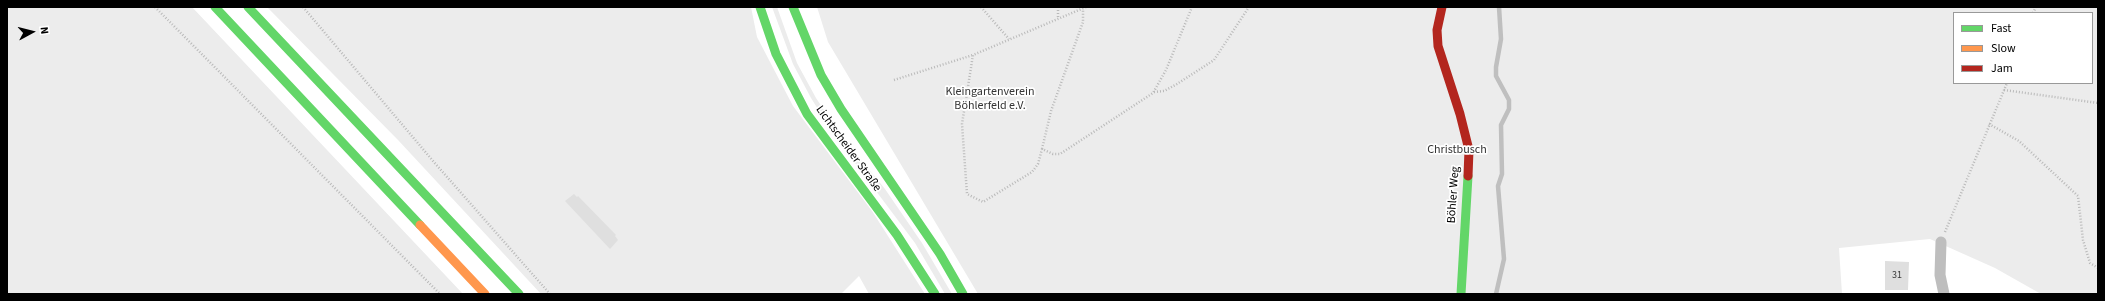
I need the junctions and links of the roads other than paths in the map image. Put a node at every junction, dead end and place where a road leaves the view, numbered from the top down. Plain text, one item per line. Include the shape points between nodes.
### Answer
1 (215, 7) edge
2 (248, 7) edge
3 (760, 7) edge
4 (793, 7) edge
5 (1442, 7) edge
6 (1941, 242) road end
7 (485, 294) edge
8 (519, 294) edge
9 (935, 294) edge
10 (962, 294) edge
11 (1462, 294) edge
12 (1944, 294) edge

1 - 7 main road
2 - 8 main road
3 - 9 main road, Lichtscheider Straße via 776,54 807,114 897,235
4 - 10 main road, Lichtscheider Straße via 821,75 841,109 940,254
5 - 11 main road, Böhler Weg via 1437,30 1438,46 1469,150
6 - 12 street via 1940,275

